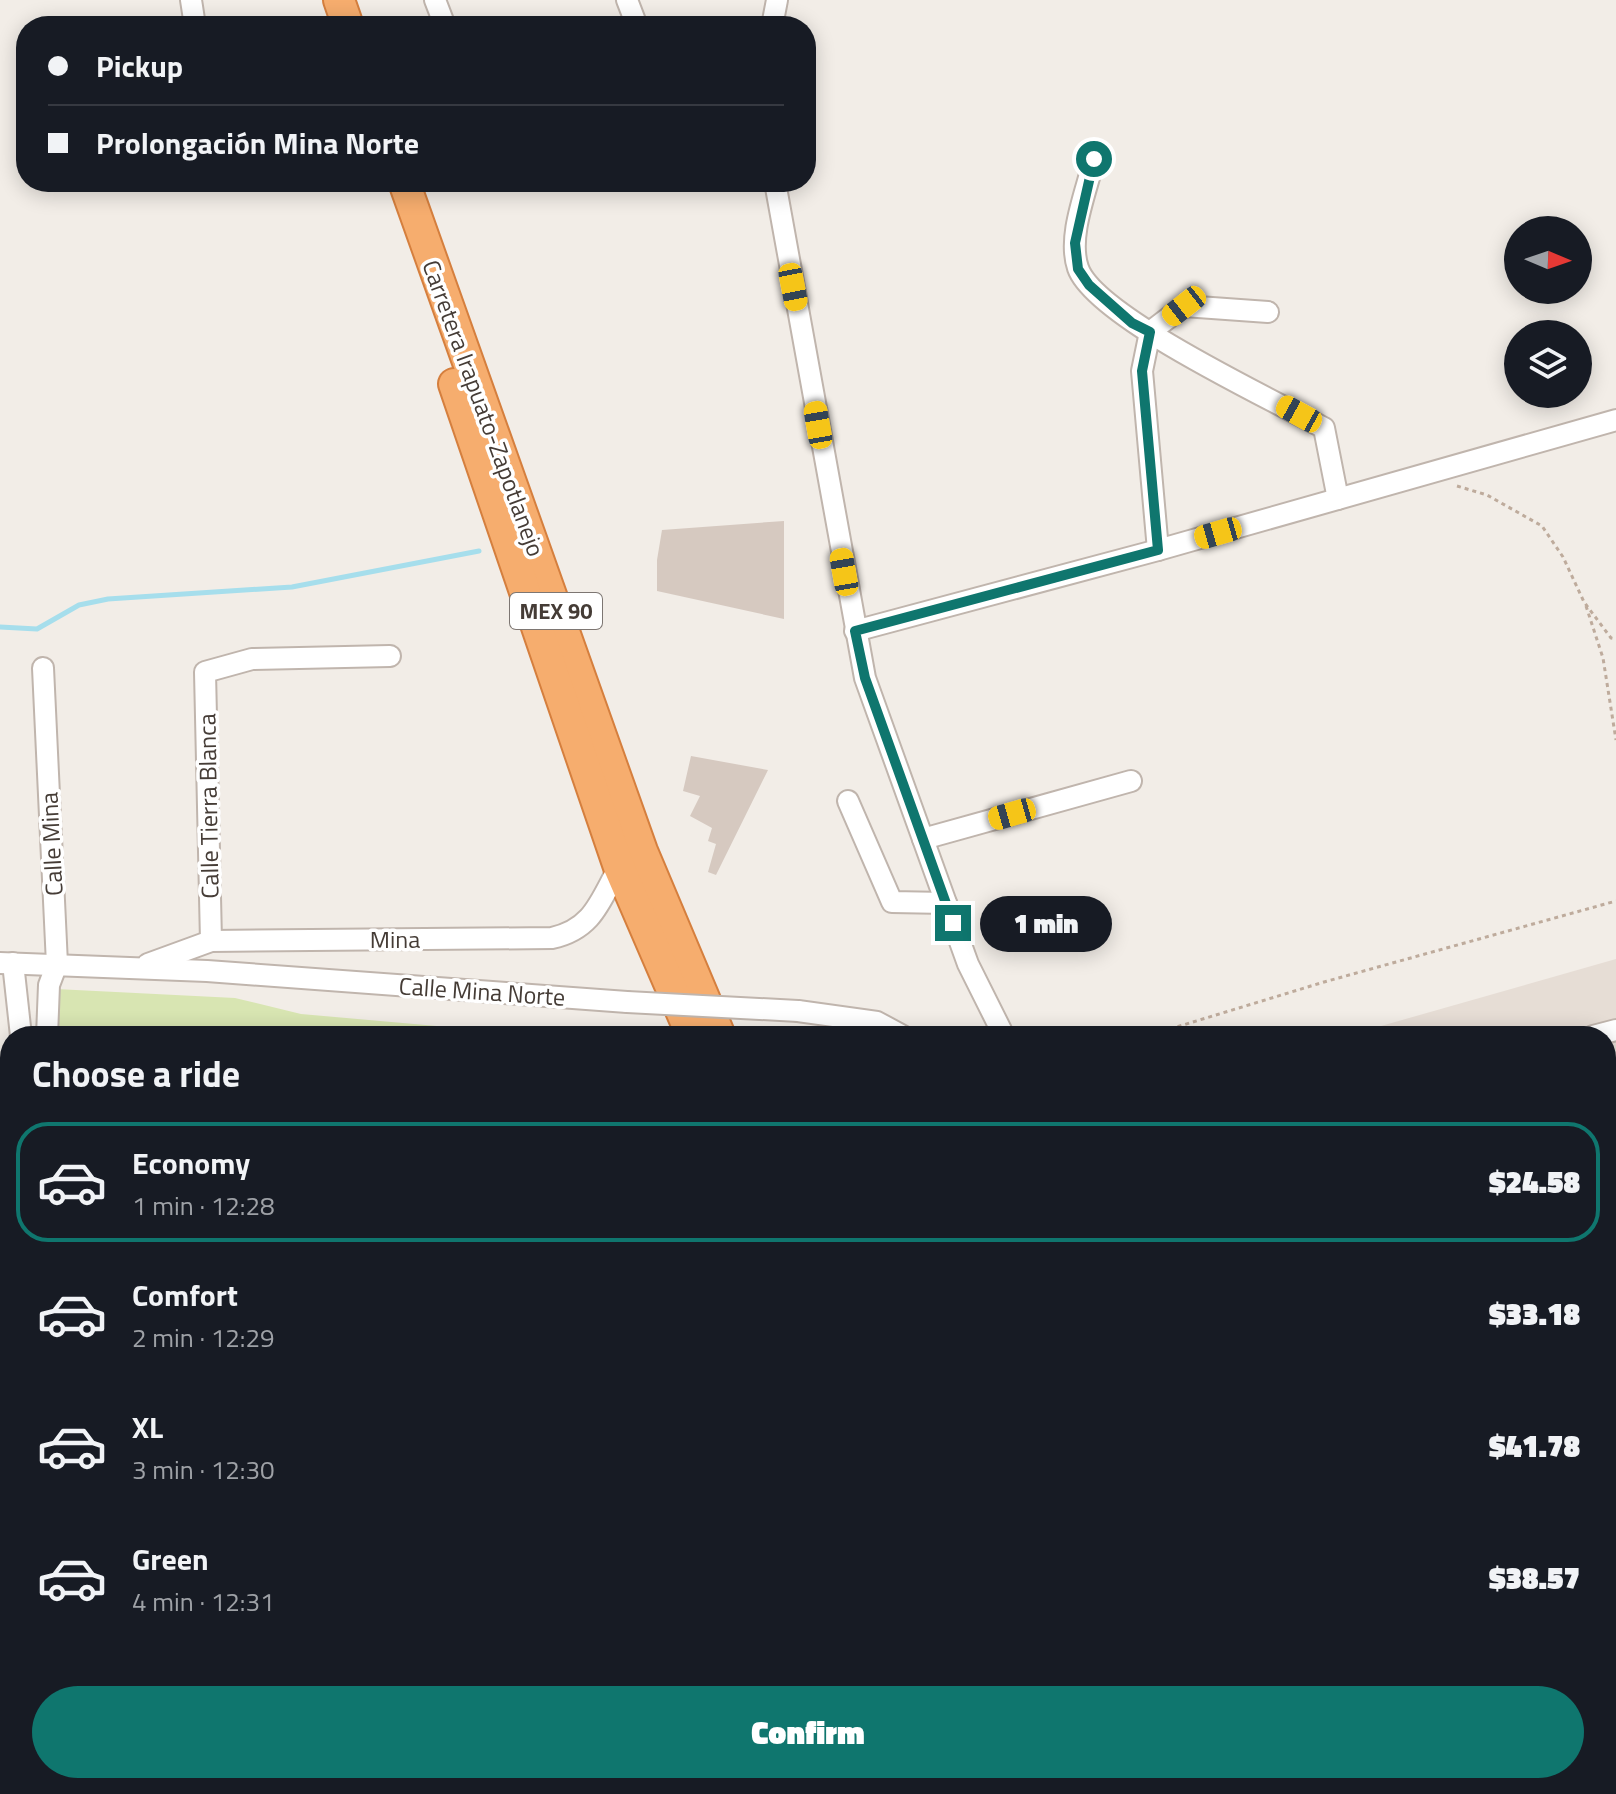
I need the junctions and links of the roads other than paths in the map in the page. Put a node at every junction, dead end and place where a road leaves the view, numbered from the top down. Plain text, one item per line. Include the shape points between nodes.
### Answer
1 (1094, 159) dead end
2 (387, 192) edge
3 (408, 192) edge
4 (777, 192) edge
5 (1268, 312) dead end
6 (1150, 332) junction
7 (1616, 420) edge
8 (1338, 499) junction
9 (1158, 550) junction
10 (855, 631) junction
11 (390, 656) dead end
12 (43, 668) dead end
13 (1131, 781) dead end
14 (848, 801) dead end
15 (923, 839) junction
16 (619, 867) junction
17 (946, 903) junction
18 (211, 941) junction
19 (7, 963) edge
20 (57, 964) junction
21 (139, 968) junction
22 (19, 1026) edge
23 (47, 1026) edge
24 (688, 1026) edge
25 (716, 1026) edge
26 (884, 1026) edge
27 (999, 1026) edge

1 - 6 street via 1075,243 1078,269 1132,323
2 - 16 highway, MEX 90
3 - 25 highway, Carretera Irapuato-Zapotlanejo / MEX 90 via 642,851
4 - 10 street
5 - 6 street via 1184,306
6 - 8 street via 1324,428
6 - 9 street via 1142,371
7 - 8 street
8 - 9 street
9 - 10 street
10 - 15 street via 865,678
11 - 18 street, Calle Tierra Blanca via 252,659 205,672
12 - 20 street, Calle Mina
13 - 15 street
14 - 17 street via 892,902
15 - 17 street
16 - 18 street, Mina via 576,933 552,938
16 - 24 highway, MEX 90
17 - 27 street
18 - 21 street, Mina
19 - 20 street
19 - 22 street
20 - 21 street, Calle Mina Norte
20 - 23 street, Calle Mina via 49,985
21 - 26 street, Calle Mina Norte, bridge via 798,1011

